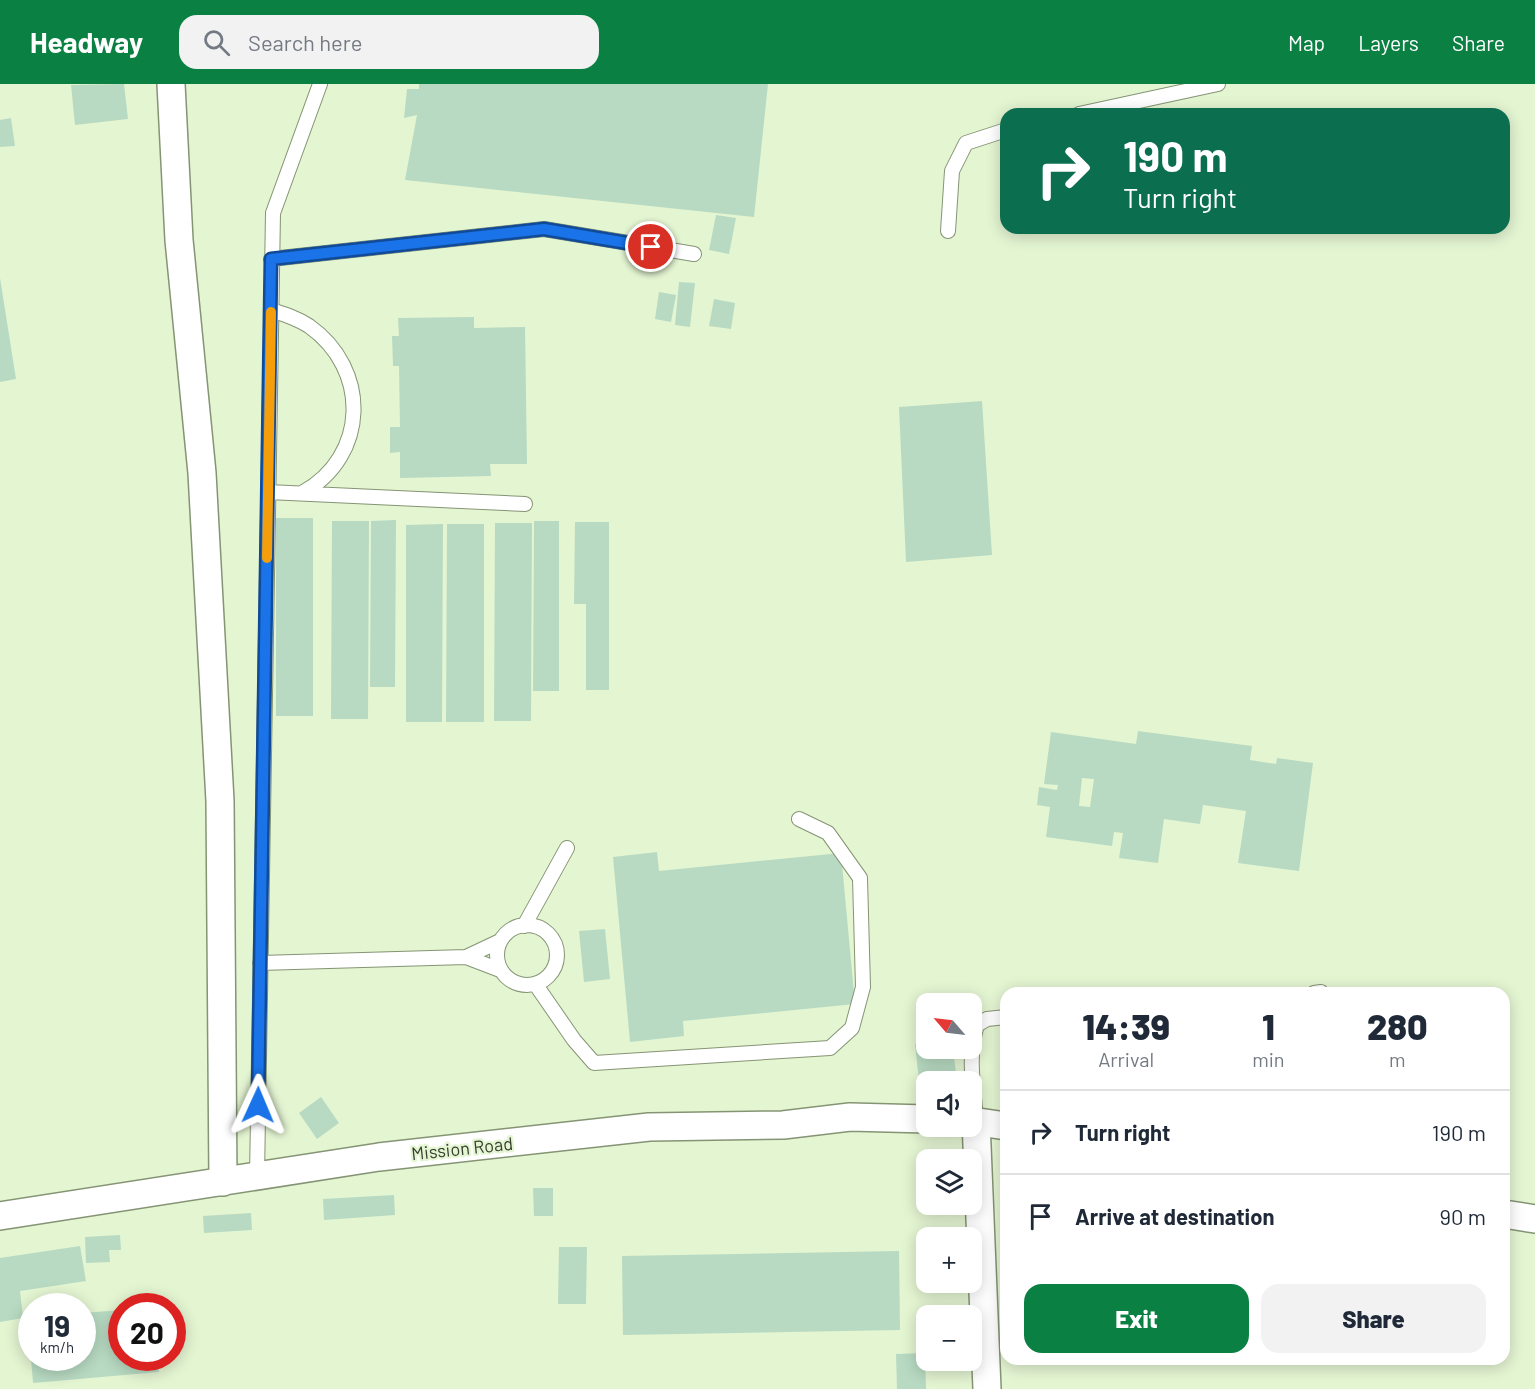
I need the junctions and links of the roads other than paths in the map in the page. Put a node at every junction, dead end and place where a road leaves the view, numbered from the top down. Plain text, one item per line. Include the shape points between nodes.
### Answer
1 (171, 84) edge
2 (320, 84) edge
3 (1218, 84) edge
4 (1107, 108) edge
5 (1000, 132) edge
6 (948, 231) dead end
7 (694, 254) dead end
8 (271, 259) junction
9 (271, 310) junction
10 (268, 492) junction
11 (301, 494) junction
12 (525, 504) dead end
13 (799, 819) dead end
14 (567, 848) dead end
15 (524, 926) junction
16 (500, 940) junction
17 (466, 957) junction
18 (260, 963) junction
19 (500, 970) junction
20 (536, 985) junction
21 (1000, 1018) edge
22 (972, 1071) edge
23 (916, 1119) edge
24 (982, 1122) edge
25 (1000, 1125) edge
26 (975, 1137) edge
27 (257, 1177) junction
28 (223, 1182) junction
29 (1510, 1215) edge
30 (0, 1216) edge
31 (1535, 1219) edge
32 (987, 1389) edge

1 - 28 street via 179,240 202,473 220,801
2 - 8 lane via 273,213
3 - 4 lane
5 - 6 lane via 966,143 952,171
7 - 8 lane via 544,229
8 - 9 lane
9 - 10 lane
9 - 11 lane via 308,326 324,339 341,363 352,390 354,414 344,453 319,484
10 - 11 lane
10 - 18 lane
11 - 12 lane
13 - 20 lane via 828,833 860,878 863,987 852,1028 830,1048 594,1063
14 - 15 lane
15 - 16 lane via 507,932
15 - 20 lane via 534,926 551,936 558,955 552,974
16 - 17 lane
16 - 19 lane via 496,956
17 - 18 lane
17 - 19 lane
18 - 27 lane
19 - 20 lane via 515,983
21 - 22 lane via 977,1025
23 - 27 street, Mission Road via 850,1116 783,1125 649,1127 379,1158
24 - 25 street
26 - 32 street
27 - 28 street, Mission Road
28 - 30 street, Mission Road
29 - 31 street

